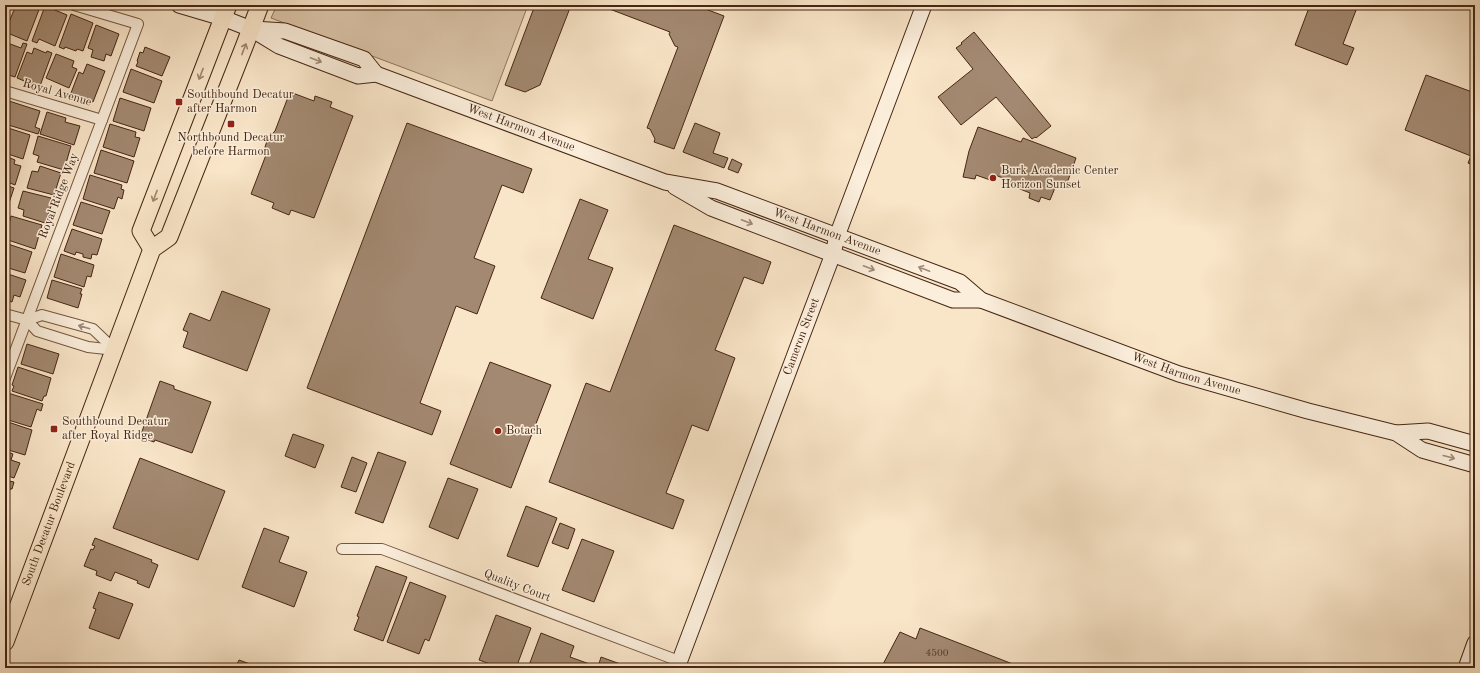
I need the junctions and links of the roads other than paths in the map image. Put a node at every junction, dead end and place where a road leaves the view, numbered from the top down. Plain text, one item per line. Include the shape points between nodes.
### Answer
1 (74, 5) edge
2 (178, 5) edge
3 (260, 5) edge
4 (924, 5) edge
5 (226, 12) edge
6 (251, 29) junction
7 (5, 91) edge
8 (102, 120) junction
9 (665, 182) junction
10 (837, 236) junction
11 (152, 249) junction
12 (832, 254) junction
13 (981, 300) junction
14 (5, 314) edge
15 (27, 320) junction
16 (114, 350) junction
17 (5, 378) edge
18 (1396, 434) junction
19 (1475, 444) edge
20 (1475, 465) edge
21 (342, 549) dead end
22 (5, 642) edge
23 (1475, 643) edge
24 (678, 665) edge
25 (1466, 668) edge

1 - 8 street, Royal Ridge Way via 138,24
2 - 5 main road, West Harmon Avenue
3 - 6 main road
4 - 10 main road, Cameron Street
5 - 6 main road, West Harmon Avenue
5 -> 11 main road via 141,231
6 - 9 main road, West Harmon Avenue via 279,46 358,76 376,74
11 -> 6 main road via 169,237
7 - 8 street, Royal Avenue
8 - 15 street, Royal Ridge Way
9 - 10 main road, West Harmon Avenue via 718,191
9 -> 12 main road, West Harmon Avenue via 711,208
10 - 12 main road, Cameron Street
13 -> 10 main road, West Harmon Avenue via 960,282
11 - 16 main road, South Decatur Boulevard
12 -> 13 main road, West Harmon Avenue via 953,300
12 - 24 main road, Cameron Street
13 - 18 main road, West Harmon Avenue via 1179,374
14 - 15 street
15 - 16 street via 37,331 88,347
16 -> 15 street via 93,329 42,315
15 - 17 street, Royal Ridge Way
16 - 22 main road, South Decatur Boulevard
18 - 19 main road, West Harmon Avenue via 1428,431
18 -> 20 main road, West Harmon Avenue via 1422,450
21 - 24 street, Quality Court via 382,549
23 - 25 main road

